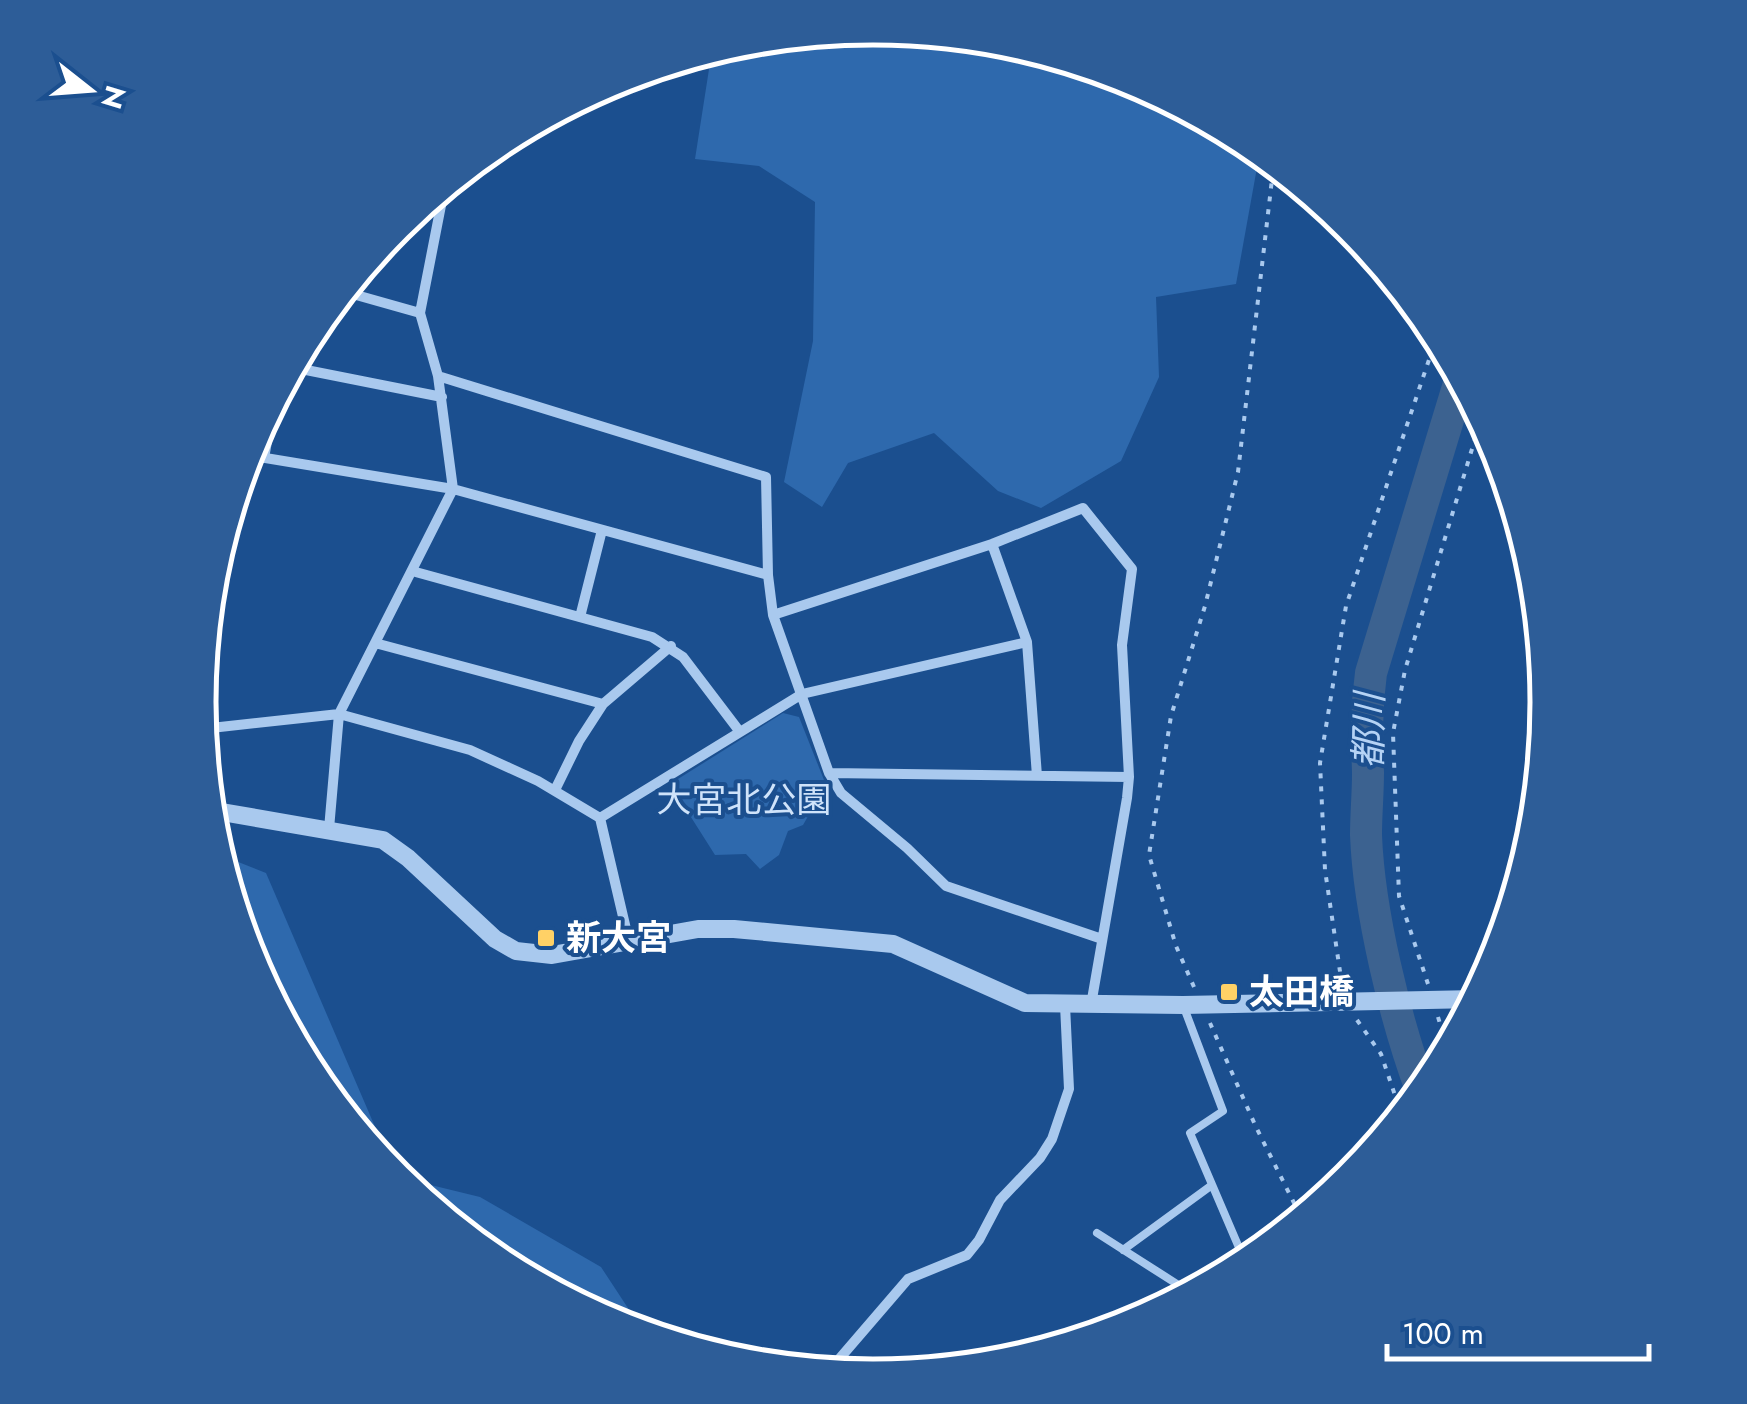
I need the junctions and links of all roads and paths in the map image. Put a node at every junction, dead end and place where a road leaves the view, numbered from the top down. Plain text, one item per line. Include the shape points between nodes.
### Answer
1 (1272, 180) edge
2 (442, 207) edge
3 (358, 295) edge
4 (420, 313) junction
5 (1431, 355) edge
6 (307, 370) edge
7 (438, 376) junction
8 (442, 397) junction
9 (1475, 439) edge
10 (264, 458) edge
11 (454, 489) junction
12 (602, 530) junction
13 (992, 544) junction
14 (412, 571) junction
15 (768, 575) junction
16 (773, 615) junction
17 (580, 617) junction
18 (1027, 642) junction
19 (376, 643) junction
20 (671, 646) junction
21 (802, 694) junction
22 (603, 704) junction
23 (339, 714) junction
24 (217, 727) edge
25 (740, 732) junction
26 (829, 773) junction
27 (1036, 776) junction
28 (1129, 777) junction
29 (555, 790) junction
30 (226, 813) edge
31 (600, 818) junction
32 (329, 829) junction
33 (1102, 939) junction
34 (629, 942) junction
35 (1459, 999) edge
36 (1433, 1000) junction
37 (1344, 1001) junction
38 (1091, 1004) junction
39 (1193, 1004) junction
40 (1066, 1005) junction
41 (1442, 1030) edge
42 (1397, 1100) edge
43 (1212, 1185) junction
44 (1295, 1205) edge
45 (1097, 1233) dead end
46 (1239, 1248) edge
47 (1123, 1250) junction
48 (1176, 1285) edge
49 (840, 1358) edge

1 - 39 path via 1238,472 1172,716 1149,855
2 - 4 street
3 - 4 street
4 - 7 street
5 - 37 path via 1346,606 1320,763 1325,870
6 - 8 street
7 - 8 street
7 - 15 street via 766,477
8 - 11 street
9 - 36 path via 1405,670 1394,733 1398,896
10 - 11 street
11 - 12 street
11 - 14 street
12 - 15 street
12 - 17 street
13 - 16 street
13 - 18 street
13 - 28 street via 1083,508 1132,568 1122,645
14 - 17 street
14 - 19 street
15 - 16 street
16 - 21 street
17 - 20 street
18 - 21 street
18 - 27 street
19 - 22 street
19 - 23 street
20 - 22 street
20 - 25 street
21 - 25 street
21 - 26 street
22 - 29 street
23 - 24 street
23 - 29 street via 470,750
23 - 32 street
25 - 31 street
26 - 27 street
26 - 33 street via 841,793 946,886
27 - 28 street
28 - 33 street
29 - 31 street
30 - 32 street
31 - 34 street
32 - 34 street via 384,840 516,951 552,955
33 - 38 street
34 - 40 street via 698,929 873,940 923,954 1025,1003
35 - 36 street
36 - 37 street
36 - 41 path
37 - 39 street
37 - 42 path via 1381,1054
38 - 39 street
38 - 40 street
39 - 43 lane via 1223,1110 1190,1134
39 - 44 path
40 - 49 street via 1069,1090 1040,1158 1000,1200 967,1255 908,1279
43 - 46 lane
43 - 47 lane
45 - 47 lane
47 - 48 lane

